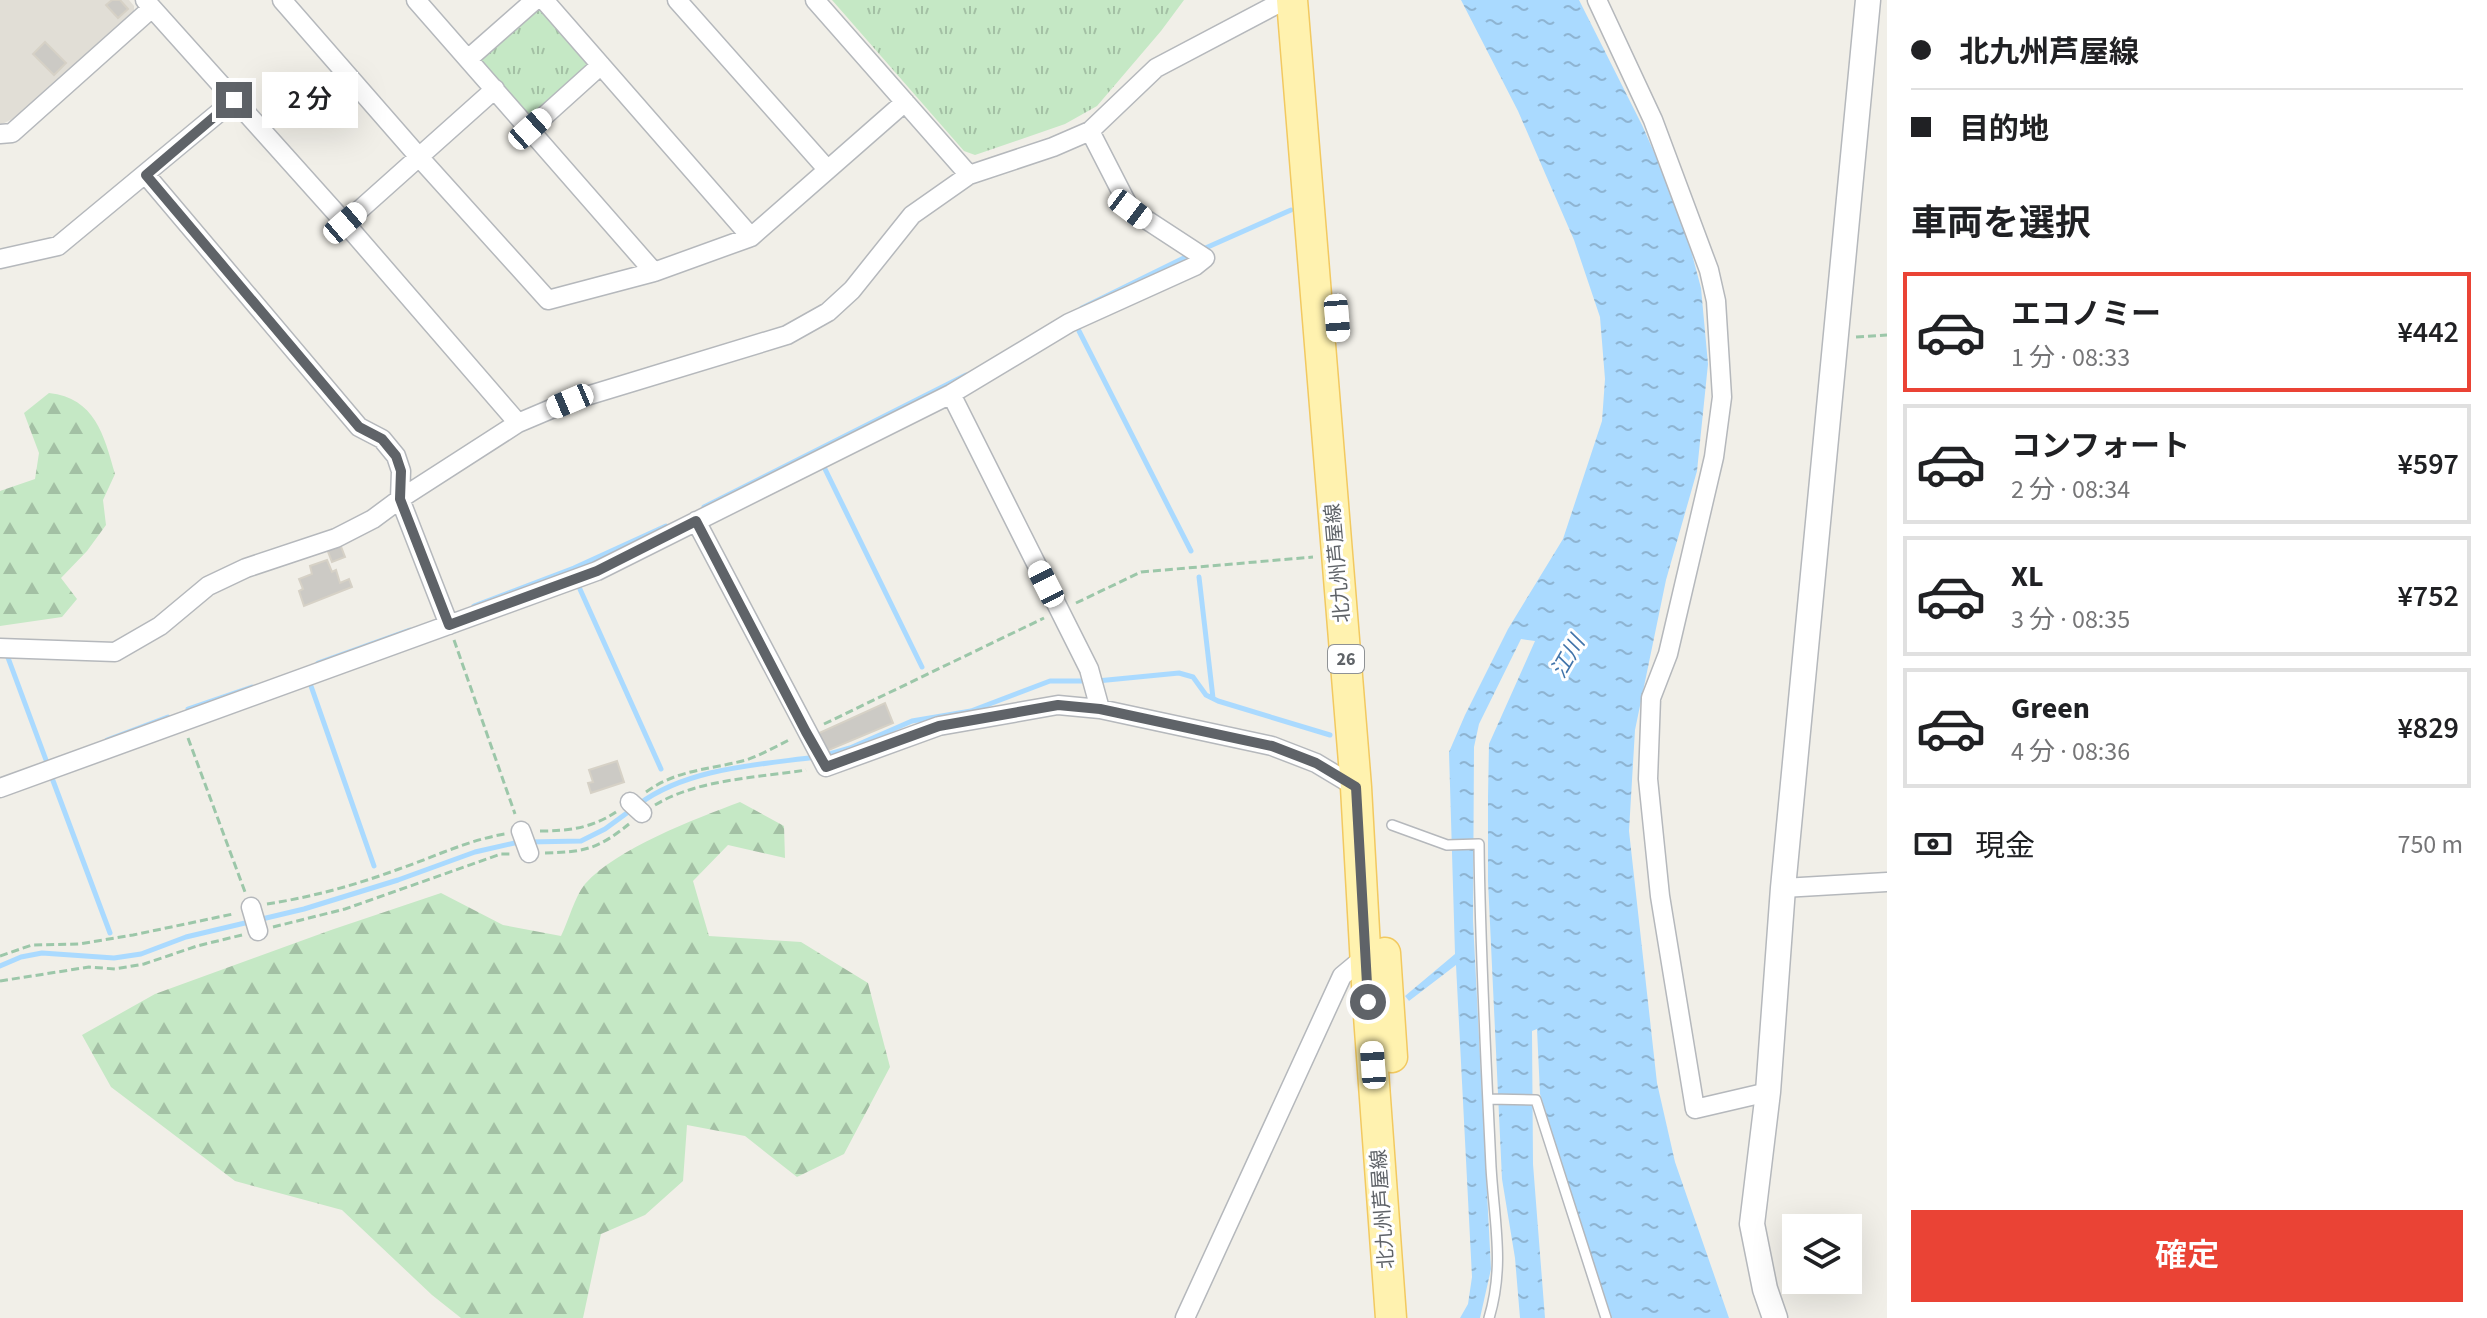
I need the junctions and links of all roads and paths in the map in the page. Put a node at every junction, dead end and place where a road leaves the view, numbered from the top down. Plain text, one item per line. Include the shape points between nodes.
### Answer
1 (282, 0) edge
2 (416, 0) edge
3 (535, 0) edge
4 (544, 0) edge
5 (677, 0) edge
6 (815, 0) edge
7 (1285, 0) edge
8 (1292, 0) edge
9 (1313, 0) edge
10 (1597, 0) edge
11 (1868, 0) edge
12 (148, 4) edge
13 (468, 59) junction
14 (601, 65) junction
15 (495, 89) junction
16 (234, 100) junction
17 (905, 102) junction
18 (530, 129) junction
19 (1090, 131) junction
20 (0, 134) edge
21 (419, 157) junction
22 (827, 169) junction
23 (146, 175) junction
24 (969, 175) junction
25 (345, 223) junction
26 (751, 237) junction
27 (0, 259) edge
28 (654, 272) junction
29 (1887, 335) edge
30 (1836, 339) junction
31 (951, 394) junction
32 (518, 423) junction
33 (400, 499) junction
34 (696, 521) junction
35 (1321, 556) dead end
36 (1059, 611) junction
37 (449, 625) junction
38 (0, 648) edge
39 (1100, 709) junction
40 (182, 722) junction
41 (806, 732) junction
42 (826, 767) junction
43 (1356, 787) junction
44 (0, 788) edge
45 (636, 808) junction
46 (1392, 825) dead end
47 (521, 831) junction
48 (529, 853) joint
49 (1887, 882) edge
50 (1783, 888) junction
51 (251, 907) joint
52 (258, 931) dead end
53 (1376, 955) junction
54 (1768, 1092) junction
55 (1489, 1099) junction
56 (1185, 1318) edge
57 (1391, 1318) edge
58 (1409, 1318) edge
59 (1489, 1318) edge
60 (1606, 1318) edge
61 (1775, 1318) edge

1 - 21 street
2 - 13 street
3 - 13 street
4 - 14 street
5 - 22 street
6 - 17 street
7 - 19 street via 1156,68
8 - 43 main road, 北九州芦屋線 / 26
9 - 53 main road, 北九州芦屋線 / 26
10 - 54 street via 1653,120 1716,301 1722,397 1714,457 1668,654 1651,698 1648,779 1660,896 1695,1109
11 - 30 street
12 - 16 street
12 - 20 street via 12,133
13 - 15 street
14 - 18 street
14 - 26 street
15 - 18 street
15 - 21 street
16 - 23 street
16 - 25 street
17 - 22 street
17 - 24 street
18 - 28 street
19 - 24 street
19 - 31 street via 1130,209 1205,258 1069,323
21 - 25 street
21 - 28 street via 548,300
22 - 26 street
23 - 27 street via 58,246
23 - 33 street via 359,427 382,439 396,456
24 - 32 street via 912,215 828,312 787,335 570,401
25 - 32 street
26 - 28 street
29 - 30 path
30 - 50 street
31 - 34 street
31 - 36 street
32 - 33 street
33 - 37 street
33 - 38 street via 336,538 208,586 160,626 115,652
34 - 37 street via 597,571
34 - 41 street
35 - 36 path via 1141,572
36 - 39 street via 1089,669
36 - 41 path
37 - 40 street
37 - 47 path
39 - 42 street via 1058,705 939,726
39 - 43 street via 1272,746 1316,763
40 - 44 street
40 - 51 path
41 - 42 street
41 - 45 path via 748,759 659,783
42 - 45 path via 700,786
43 - 53 main road, 北九州芦屋線 / 26
45 - 47 path via 570,831
45 - 48 path via 607,842 579,852
46 - 55 lane via 1447,845 1479,844
47 - 48 street
49 - 50 street
50 - 54 street
51 - 52 street
53 - 56 street via 1342,976
53 - 57 main road, 北九州芦屋線 / 26
53 - 58 main road, 北九州芦屋線 / 26
54 - 61 street via 1752,1224
55 - 59 lane via 1499,1265
55 - 60 lane via 1536,1100

